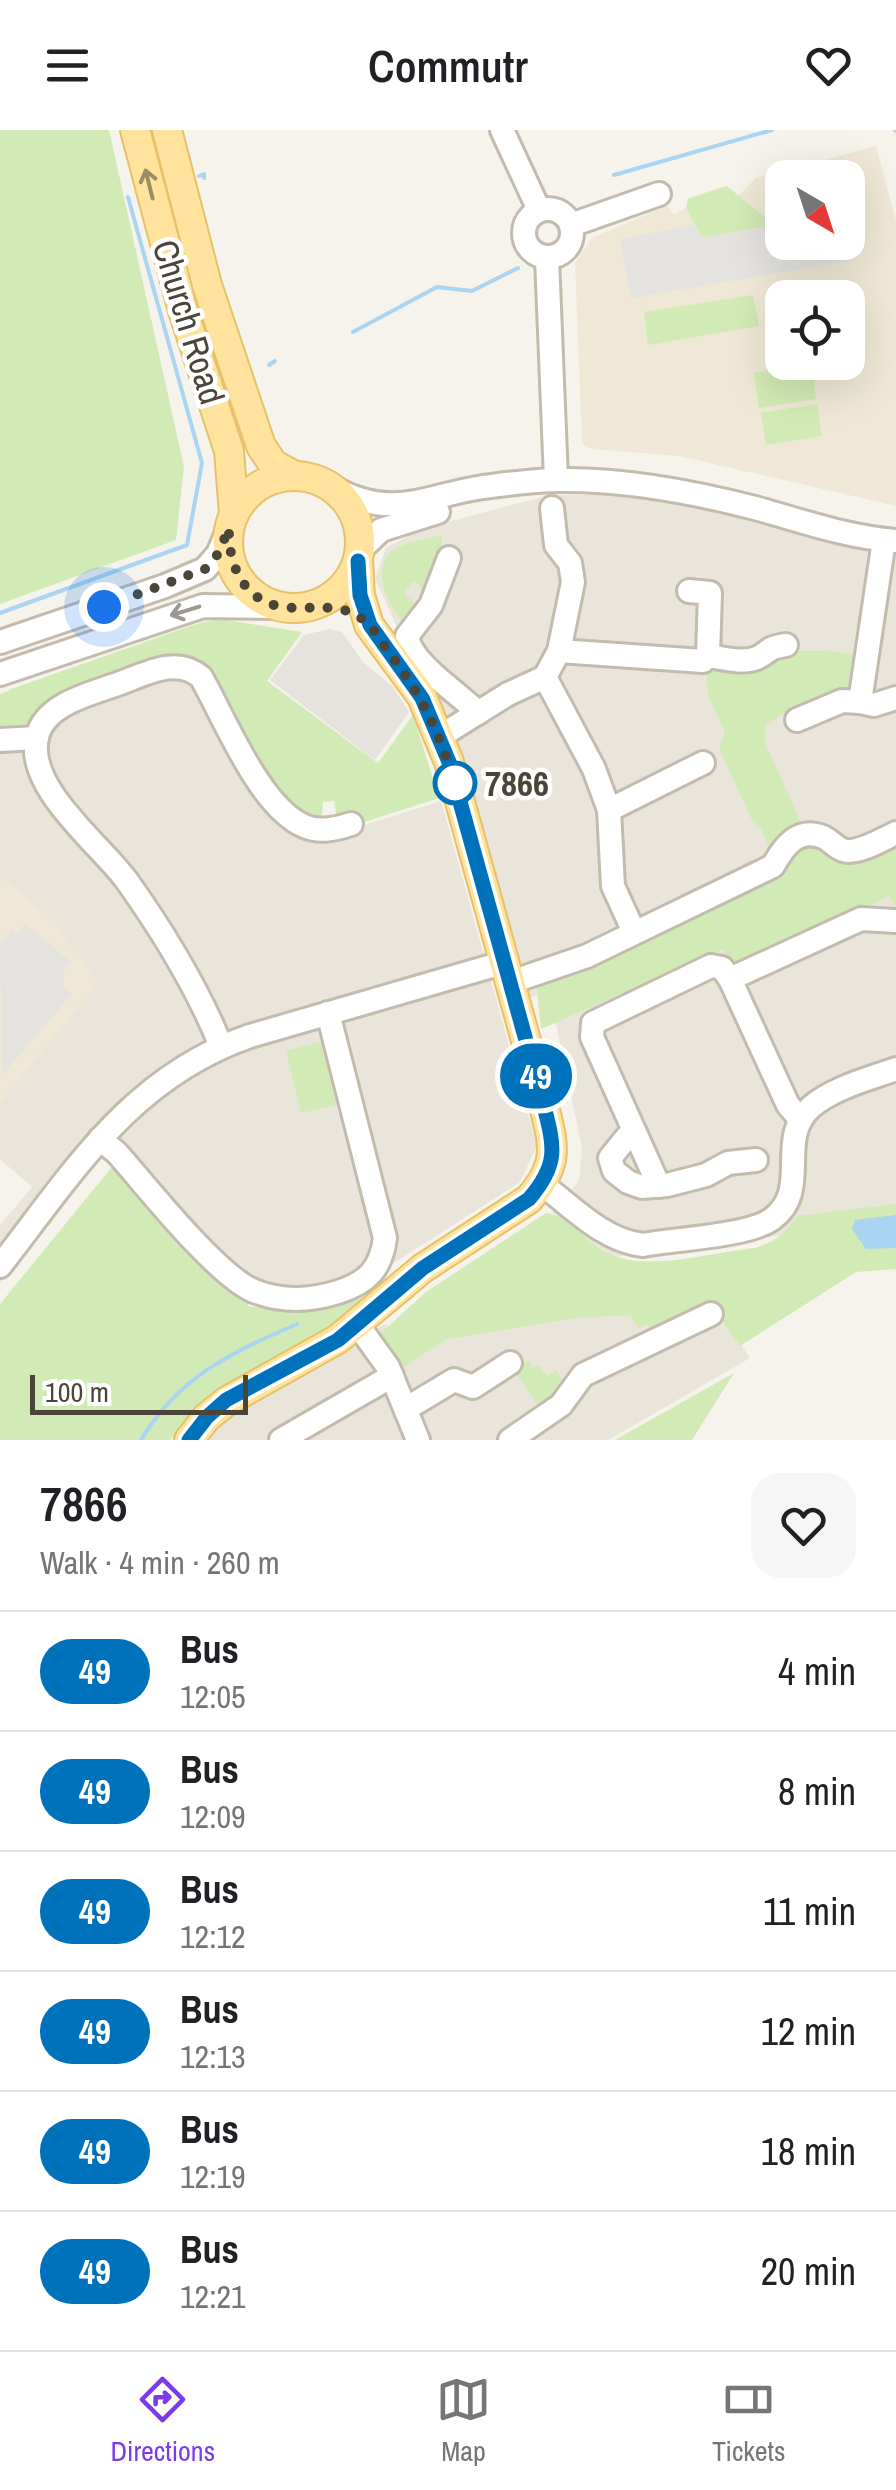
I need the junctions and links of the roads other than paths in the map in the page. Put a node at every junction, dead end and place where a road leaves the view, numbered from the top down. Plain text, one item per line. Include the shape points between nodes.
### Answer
1 (135, 130) edge
2 (167, 130) edge
3 (502, 130) edge
4 (659, 194) dead end
5 (539, 210) junction
6 (571, 225) junction
7 (547, 258) junction
8 (294, 475) junction
9 (556, 480) junction
10 (517, 485) junction
11 (336, 490) junction
12 (552, 508) dead end
13 (232, 521) junction
14 (890, 541) edge
15 (359, 555) junction
16 (449, 558) dead end
17 (412, 588) dead end
18 (689, 591) dead end
19 (312, 605) junction
20 (431, 605) junction
21 (281, 607) junction
22 (370, 625) junction
23 (0, 642) edge
24 (786, 646) dead end
25 (559, 650) junction
26 (708, 656) junction
27 (0, 674) edge
28 (545, 677) junction
29 (896, 698) edge
30 (860, 702) junction
31 (478, 713) junction
32 (797, 720) dead end
33 (439, 737) junction
34 (37, 738) junction
35 (0, 740) edge
36 (703, 764) dead end
37 (609, 810) junction
38 (351, 824) dead end
39 (896, 833) edge
40 (896, 921) edge
41 (634, 932) junction
42 (505, 973) junction
43 (730, 980) junction
44 (328, 1014) junction
45 (221, 1046) junction
46 (896, 1069) edge
47 (800, 1119) junction
48 (636, 1133) junction
49 (100, 1139) junction
50 (756, 1160) dead end
51 (542, 1184) junction
52 (659, 1186) junction
53 (0, 1266) edge
54 (711, 1314) dead end
55 (357, 1324) junction
56 (510, 1363) dead end
57 (392, 1376) junction
58 (405, 1406) junction
59 (189, 1440) edge
60 (281, 1440) edge
61 (418, 1440) edge
62 (510, 1440) edge

13 -> 1 main road, Church Road via 229,451
2 - 8 main road, Church Road via 207,285 261,446 273,464
3 - 5 street
4 - 6 street
5 - 6 street via 562,213
5 - 7 street via 527,221 524,237 532,252
6 - 7 street via 568,248
7 - 9 street
8 - 11 main road
8 - 13 main road via 258,486
9 - 10 street
9 - 14 street via 702,495
10 - 11 street via 396,505
10 - 15 street via 381,530
11 - 15 main road via 359,527
12 - 25 street via 556,545 570,562 573,582
13 - 21 main road via 228,549 234,569 245,587
13 - 23 street via 205,569
14 - 30 street
15 - 19 main road via 340,589
15 - 22 main road via 360,595
16 - 20 street
17 - 20 street
18 - 26 street via 710,593
19 - 21 main road
19 - 22 main road via 342,608
20 - 31 street via 408,644
21 -> 27 street via 203,606
22 - 33 main road via 422,698
24 - 26 street via 749,660
25 - 26 street via 703,661
25 - 28 street
28 - 31 street
28 - 37 street
29 - 30 street
30 - 32 street via 842,701
31 - 33 street
33 - 42 main road
34 - 35 street
34 - 38 street via 66,704 158,668 182,666 201,677 254,775 282,810 305,827 327,819
34 - 45 street via 52,793 126,879 204,1003
36 - 37 street
37 - 41 street via 613,886
39 - 41 street via 855,850 821,836 800,836 773,866
40 - 43 street via 861,919
41 - 42 street via 587,956
42 - 44 street
42 - 51 main road via 553,1142
43 - 47 street
43 - 48 street via 711,966 593,1023 592,1037
44 - 45 street
44 - 49 street via 386,1238 384,1254 366,1280 302,1300 254,1291 214,1260
45 - 49 street via 165,1077
46 - 47 street via 831,1095
47 - 51 street via 791,1146 791,1194 771,1220 754,1228 630,1243 601,1230
48 - 52 street
48 - 52 street via 610,1164 634,1186
49 - 53 street
50 - 52 street
51 - 55 main road
54 - 62 street via 583,1375 561,1405
55 - 57 street
55 - 59 main road via 312,1356 226,1400
56 - 58 street via 472,1387 454,1380
57 - 58 street
57 - 60 street
58 - 61 street

